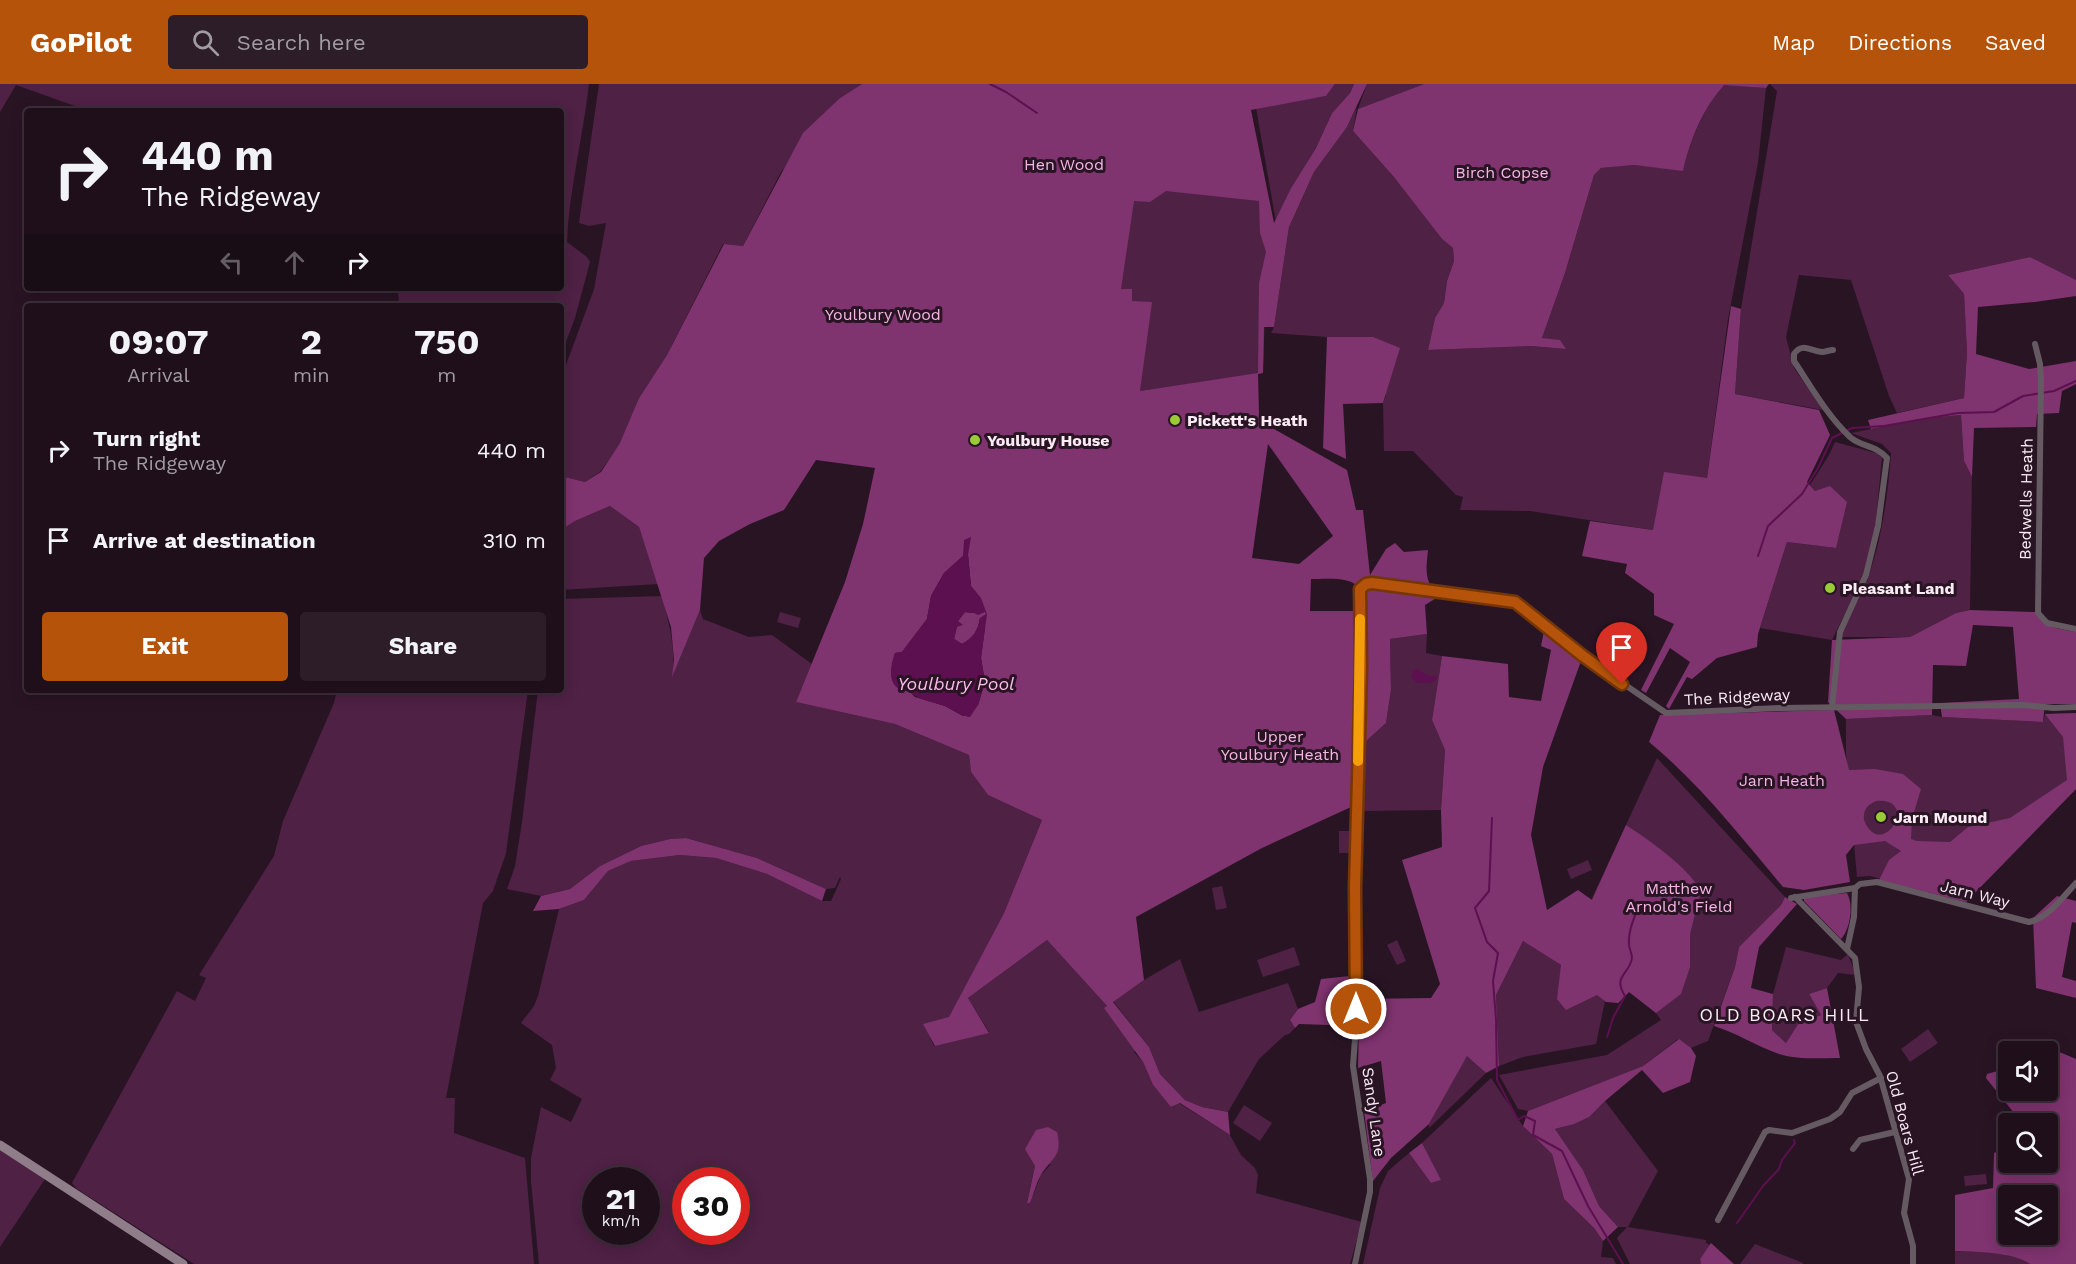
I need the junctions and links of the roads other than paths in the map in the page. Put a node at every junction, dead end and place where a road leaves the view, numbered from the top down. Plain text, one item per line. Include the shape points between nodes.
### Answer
1 (2035, 344) dead end
2 (1833, 350) dead end
3 (1366, 584) joint
4 (2076, 628) edge
5 (1832, 707) junction
6 (2076, 707) edge
7 (2076, 883) edge
8 (1855, 888) junction
9 (1847, 949) junction
10 (1881, 1078) junction
11 (1894, 1132) junction
12 (0, 1145) edge
13 (1853, 1149) dead end
14 (1718, 1220) dead end
15 (183, 1264) edge
16 (1354, 1264) edge
17 (1913, 1264) edge

1 - 4 street, Bedwells Heath via 2041,382 2038,613 2047,623
2 - 5 street via 1798,348 1794,361 1832,419 1853,440 1887,458 1878,526 1866,576 1840,632
3 - 5 street, The Ridgeway via 1515,602 1583,656 1666,713
3 - 16 street, Sandy Lane via 1360,589 1353,1066 1370,1192
5 - 6 street, The Ridgeway
7 - 8 street, Jarn Way via 2044,915 2029,922 1877,882
8 - 9 street
8 - 9 street via 1793,898
9 - 10 street, Old Boars Hill via 1855,957 1859,981 1856,1022
10 - 11 street, Old Boars Hill
10 - 14 street via 1852,1093 1840,1112 1830,1119 1792,1133 1769,1130
11 - 13 street via 1860,1140
11 - 17 street, Old Boars Hill via 1909,1179 1904,1213 1913,1246
12 - 15 main road

